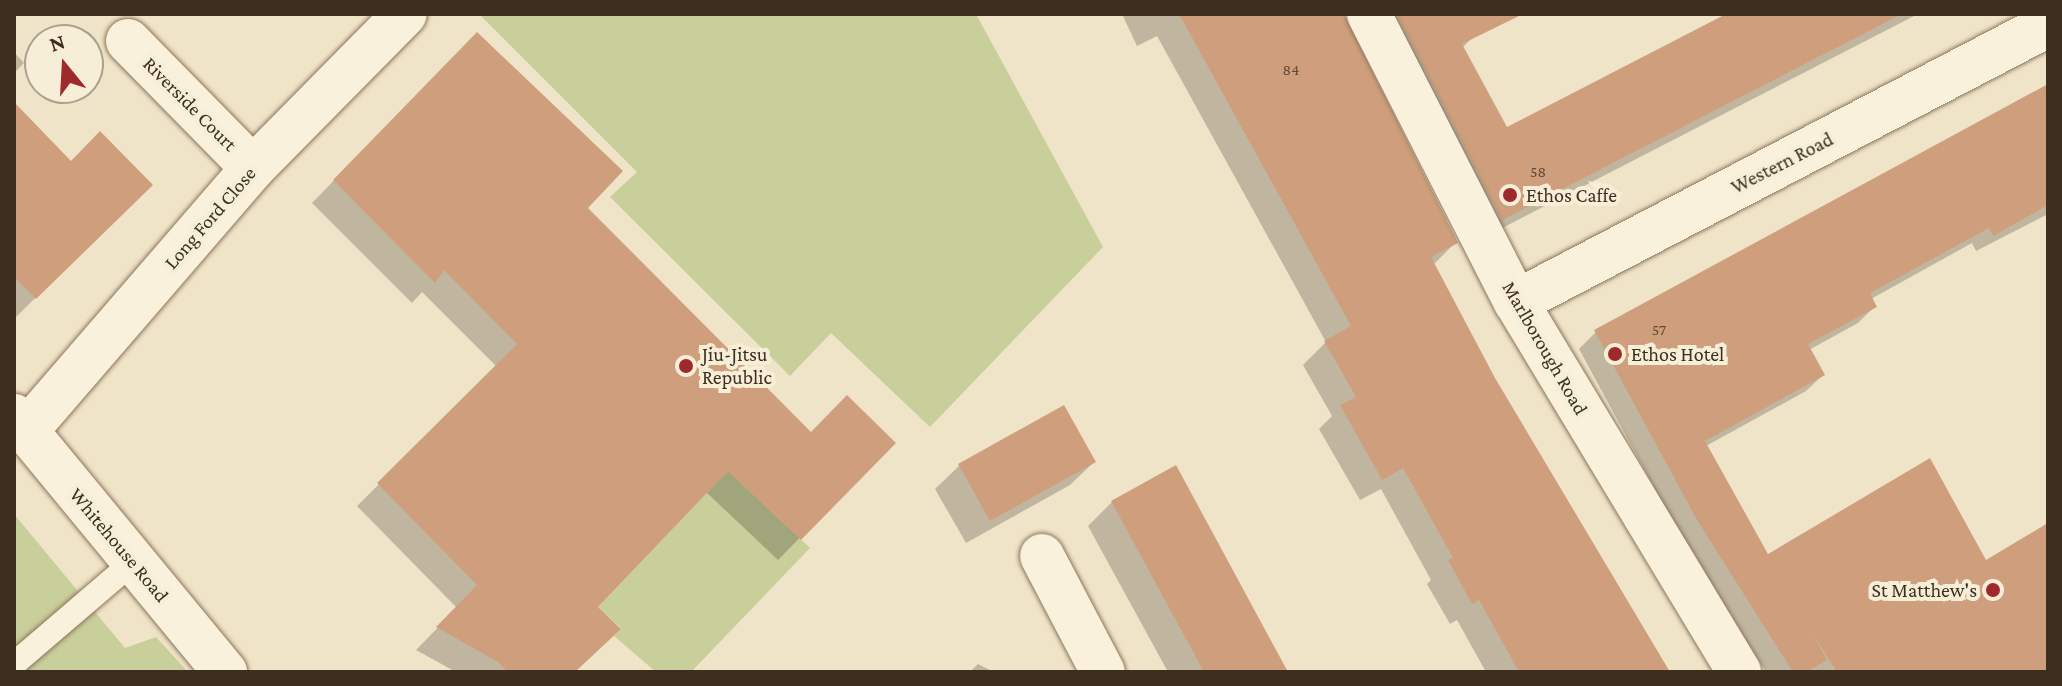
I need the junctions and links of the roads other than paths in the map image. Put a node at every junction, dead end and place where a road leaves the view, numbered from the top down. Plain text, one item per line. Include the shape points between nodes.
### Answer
1 (405, 14) edge
2 (1369, 14) edge
3 (2048, 25) edge
4 (128, 41) dead end
5 (253, 168) junction
6 (1516, 302) junction
7 (20, 424) edge
8 (1042, 556) dead end
9 (133, 562) junction
10 (14, 664) edge
11 (225, 672) edge
12 (1103, 672) edge
13 (1739, 672) edge

1 - 5 street, Long Ford Close
2 - 6 street, Marlborough Road
3 - 6 street, Western Road
4 - 5 street, Riverside Court
5 - 7 street, Long Ford Close
6 - 13 street, Marlborough Road
7 - 9 street, Whitehouse Road
8 - 12 street
9 - 10 lane
9 - 11 street, Whitehouse Road

